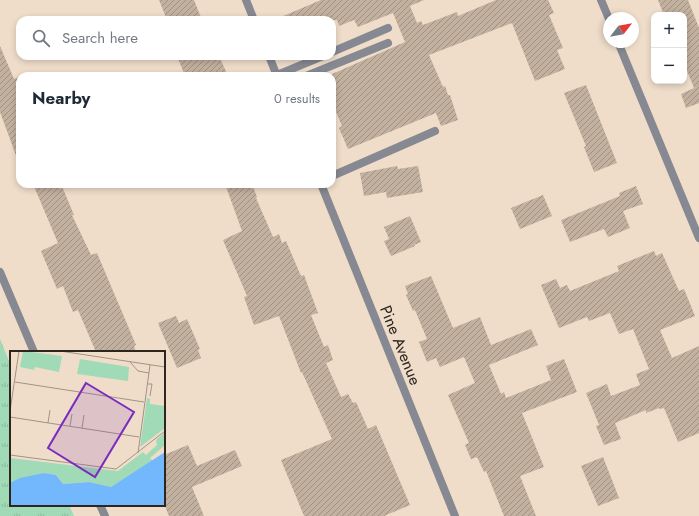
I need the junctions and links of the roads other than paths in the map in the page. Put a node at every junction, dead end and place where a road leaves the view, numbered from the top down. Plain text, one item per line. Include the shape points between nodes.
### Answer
1 (246, 0) edge
2 (601, 0) edge
3 (606, 12) edge
4 (252, 16) edge
5 (388, 28) dead end
6 (388, 43) dead end
7 (620, 48) edge
8 (336, 50) edge
9 (271, 60) edge
10 (314, 60) edge
11 (275, 72) edge
12 (286, 72) edge
13 (316, 72) edge
14 (435, 131) dead end
15 (336, 174) edge
16 (323, 188) edge
17 (699, 238) edge
18 (0, 272) edge
19 (34, 351) edge
20 (100, 506) edge
21 (105, 516) edge
22 (455, 516) edge

1 - 4 street
2 - 3 street
5 - 8 street
6 - 13 street
7 - 17 street
9 - 11 street
10 - 12 street
14 - 15 street
16 - 22 street, Pine Avenue
18 - 19 street
20 - 21 street

